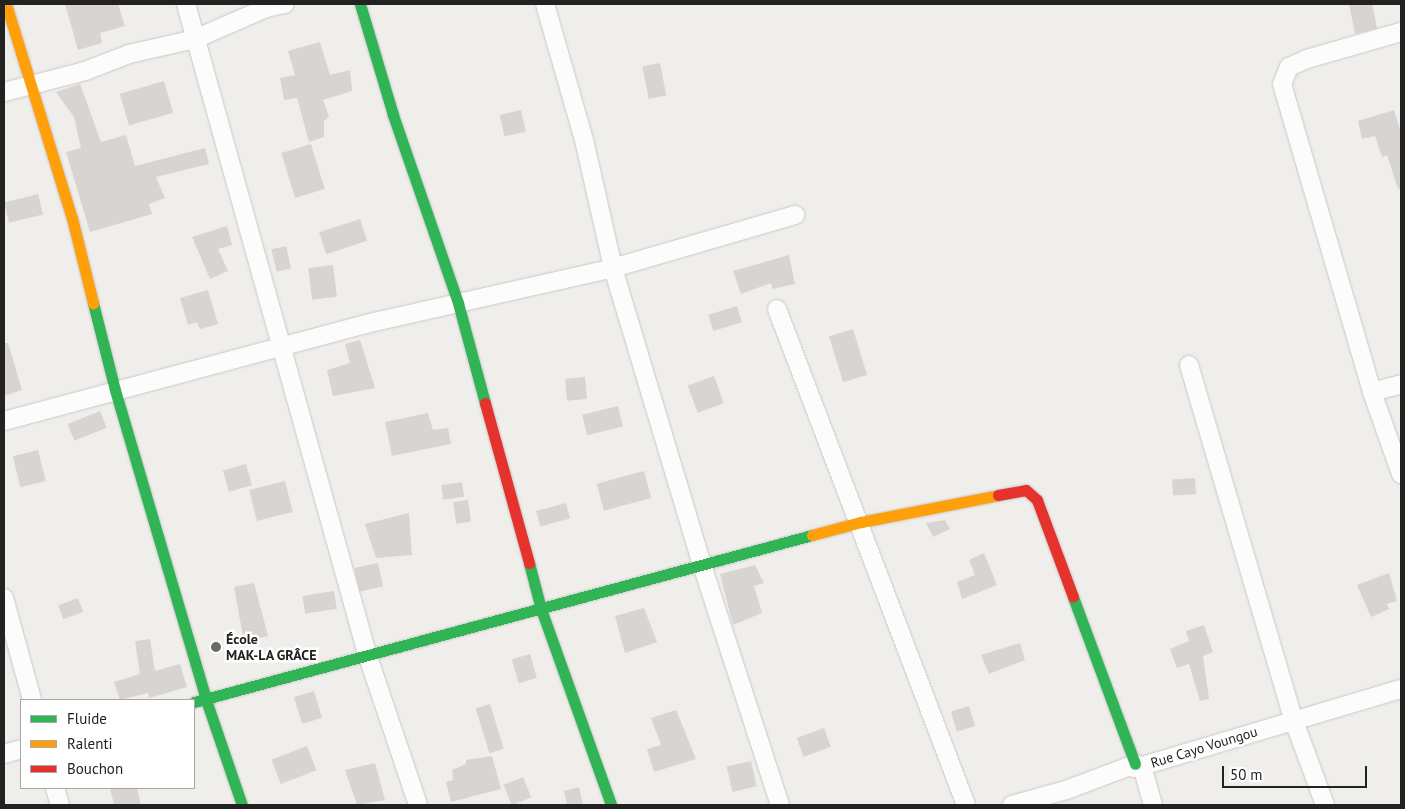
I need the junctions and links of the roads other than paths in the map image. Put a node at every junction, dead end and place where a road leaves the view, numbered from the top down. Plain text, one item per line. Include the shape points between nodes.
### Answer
1 (6, 4) edge
2 (186, 4) edge
3 (286, 4) edge
4 (360, 4) edge
5 (545, 4) edge
6 (1401, 32) edge
7 (195, 39) junction
8 (30, 86) junction
9 (4, 92) edge
10 (795, 216) dead end
11 (614, 268) junction
12 (458, 303) junction
13 (777, 309) dead end
14 (282, 348) junction
15 (1189, 365) dead end
16 (1401, 384) edge
17 (115, 390) junction
18 (1372, 392) junction
19 (4, 421) edge
20 (1401, 474) edge
21 (861, 522) junction
22 (702, 565) junction
23 (4, 598) edge
24 (541, 609) junction
25 (368, 657) junction
26 (1401, 689) edge
27 (32, 699) edge
28 (206, 700) junction
29 (195, 702) edge
30 (1294, 721) junction
31 (20, 748) edge
32 (4, 754) edge
33 (1138, 765) junction
34 (55, 789) edge
35 (60, 805) edge
36 (242, 805) edge
37 (418, 805) edge
38 (611, 805) edge
39 (780, 805) edge
40 (966, 805) edge
41 (1012, 805) edge
42 (1153, 805) edge
43 (1326, 805) edge

1 - 8 street
2 - 7 street
3 - 7 street via 266,8
4 - 12 street via 393,115
5 - 11 street via 584,140
6 - 18 street via 1307,59 1289,67 1282,84
7 - 8 street via 129,54 85,71
7 - 14 street
8 - 9 street
8 - 17 street via 72,218
10 - 11 street
11 - 12 street
11 - 22 street
12 - 14 street
12 - 24 street
13 - 21 street
14 - 17 street
14 - 25 street
15 - 30 street
16 - 18 street
17 - 19 street
17 - 28 street
18 - 20 street
21 - 22 street
21 - 33 street via 1026,490 1037,500
21 - 40 street
22 - 24 street
22 - 39 street
23 - 27 street
24 - 25 street
24 - 38 street
25 - 28 street
25 - 37 street
26 - 30 street, Rue Cayo Voungou
28 - 29 street
28 - 36 street
30 - 33 street, Rue Cayo Voungou
30 - 43 street
31 - 32 street
33 - 41 street, Rue Cayo Voungou
33 - 42 street
34 - 35 street

